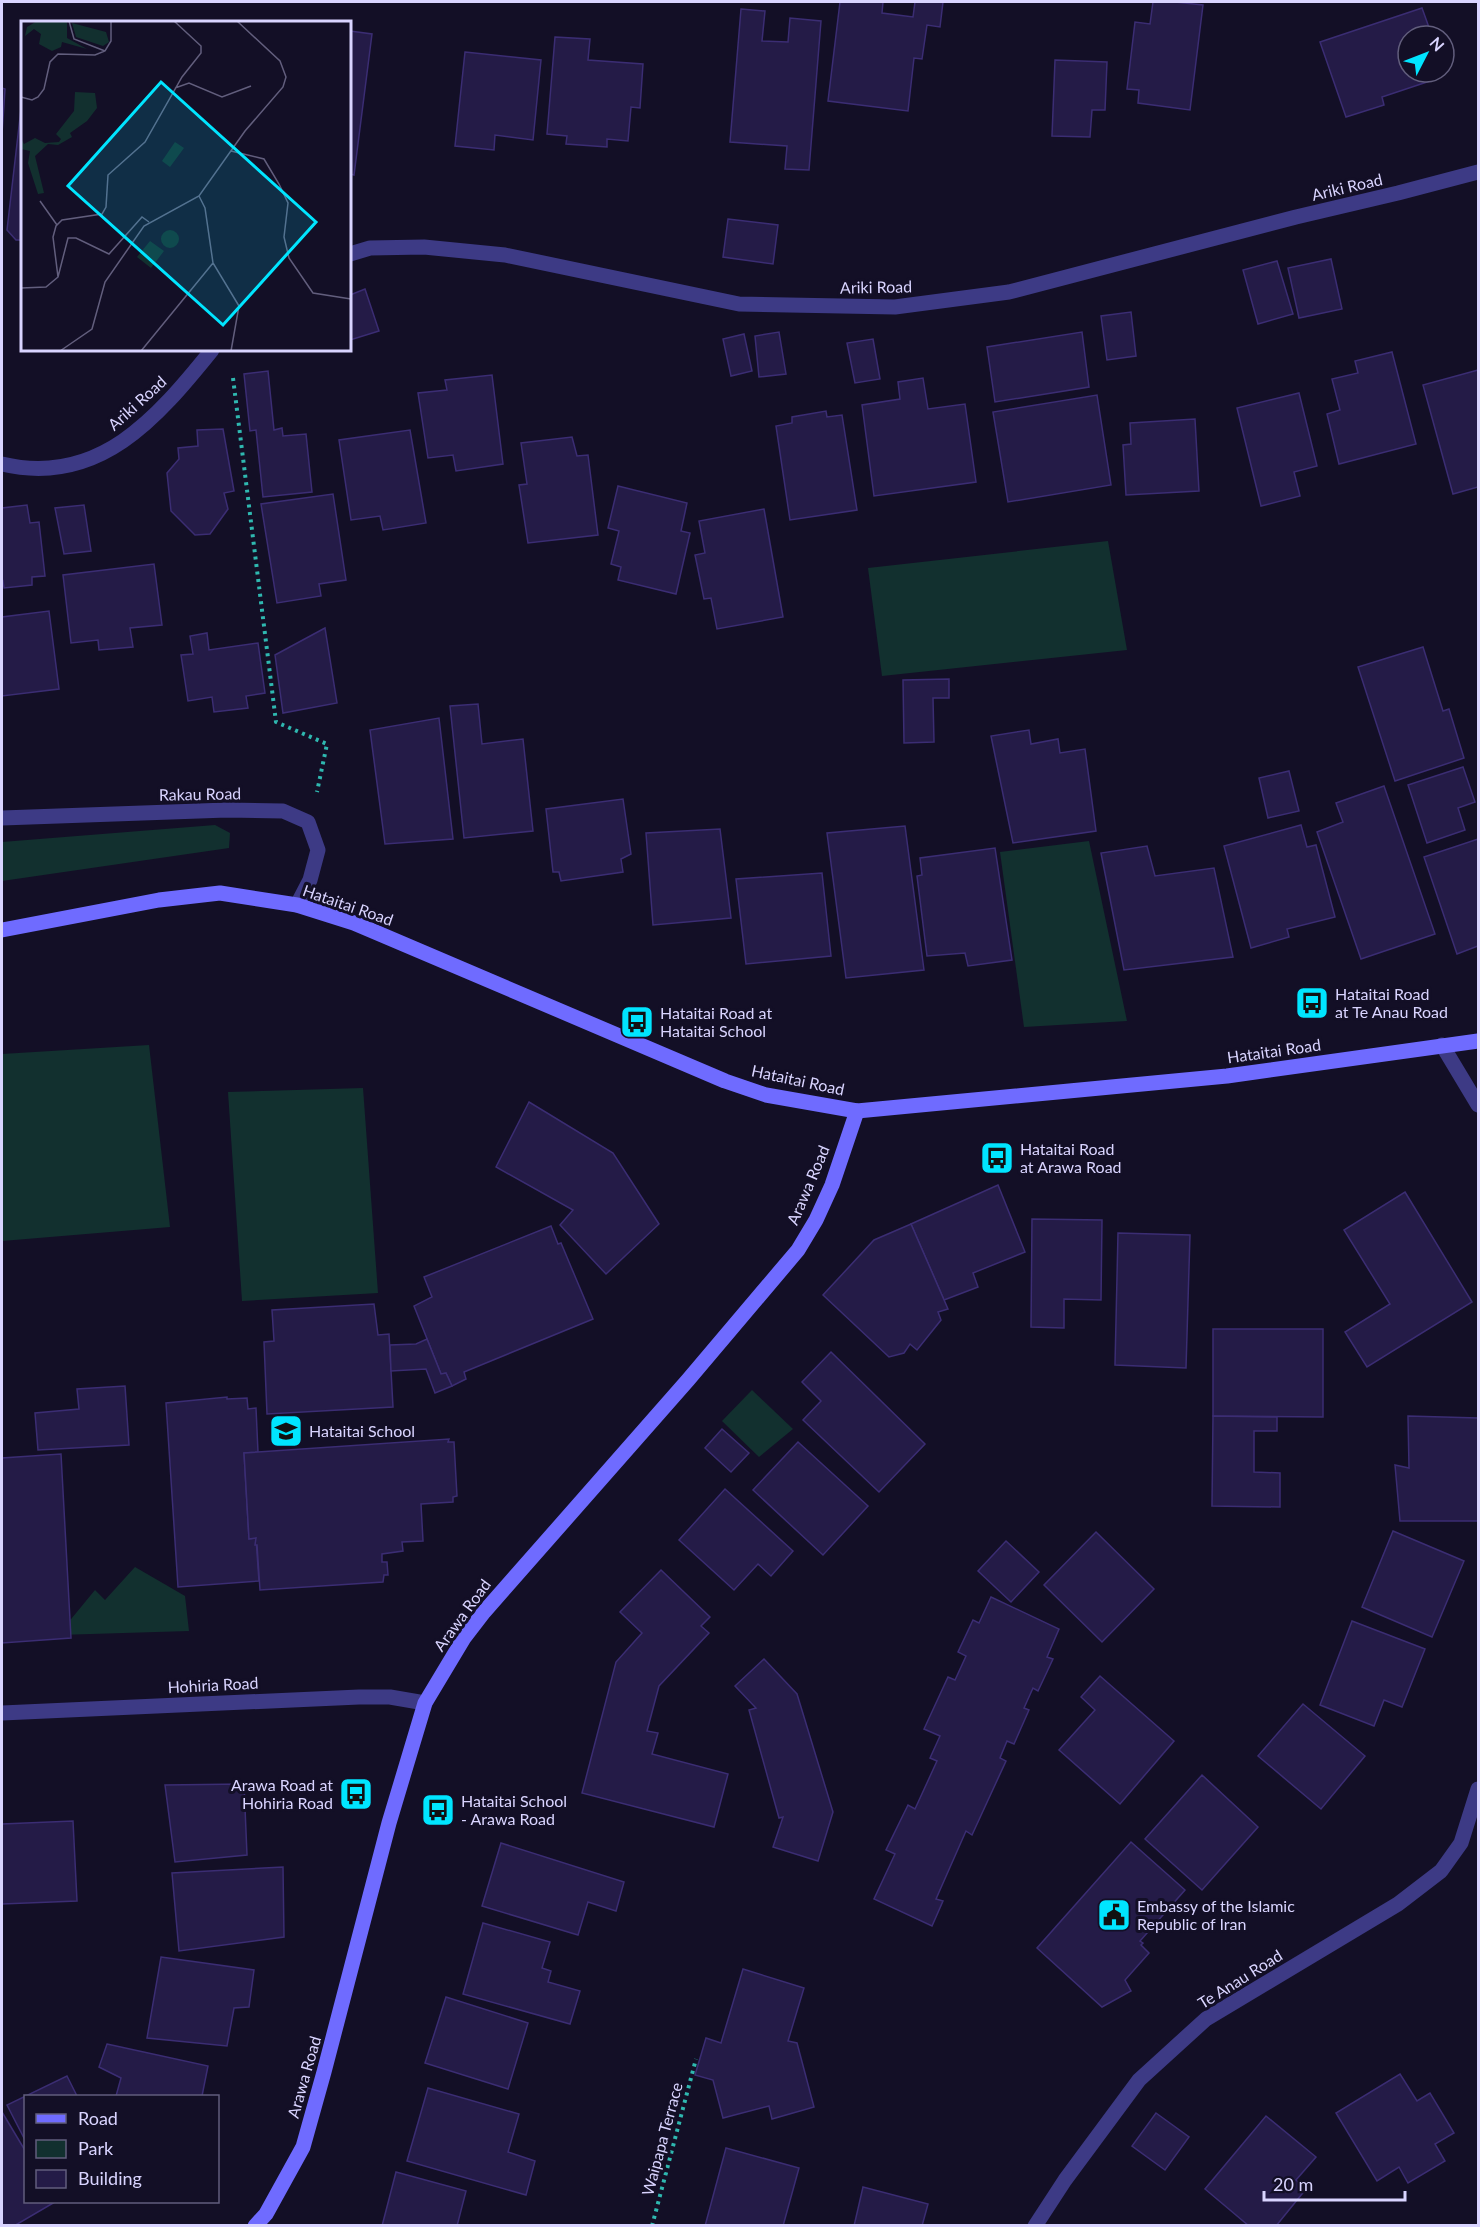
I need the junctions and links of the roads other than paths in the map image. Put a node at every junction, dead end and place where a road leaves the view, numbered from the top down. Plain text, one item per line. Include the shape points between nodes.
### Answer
1 (1479, 171) edge
2 (351, 254) edge
3 (211, 351) edge
4 (2, 464) edge
5 (2, 818) edge
6 (297, 905) junction
7 (2, 930) edge
8 (1479, 1041) edge
9 (1443, 1045) junction
10 (1479, 1105) edge
11 (857, 1111) junction
12 (425, 1703) junction
13 (2, 1713) edge
14 (1479, 1789) edge
15 (255, 2226) edge
16 (1035, 2226) edge

1 - 2 street, Ariki Road via 1009,292 895,307 739,304 505,255 424,246 370,248
3 - 4 street, Ariki Road via 173,397 135,433 104,454 58,467 20,468
5 - 6 street, Rakau Road via 283,811 308,822 318,850 310,880
6 - 7 street, Hataitai Road via 220,893 159,900
6 - 11 street, Hataitai Road via 354,923 725,1081 766,1095
8 - 9 street, Hataitai Road
9 - 10 street
9 - 11 street, Hataitai Road via 1227,1076
11 - 12 street, Arawa Road via 832,1185 798,1250 484,1612
12 - 13 street, Hohiria Road via 359,1697
12 - 15 street, Arawa Road via 303,2146 266,2214
14 - 16 street, Te Anau Road via 1461,1843 1441,1871 1398,1904 1206,2019 1139,2080

